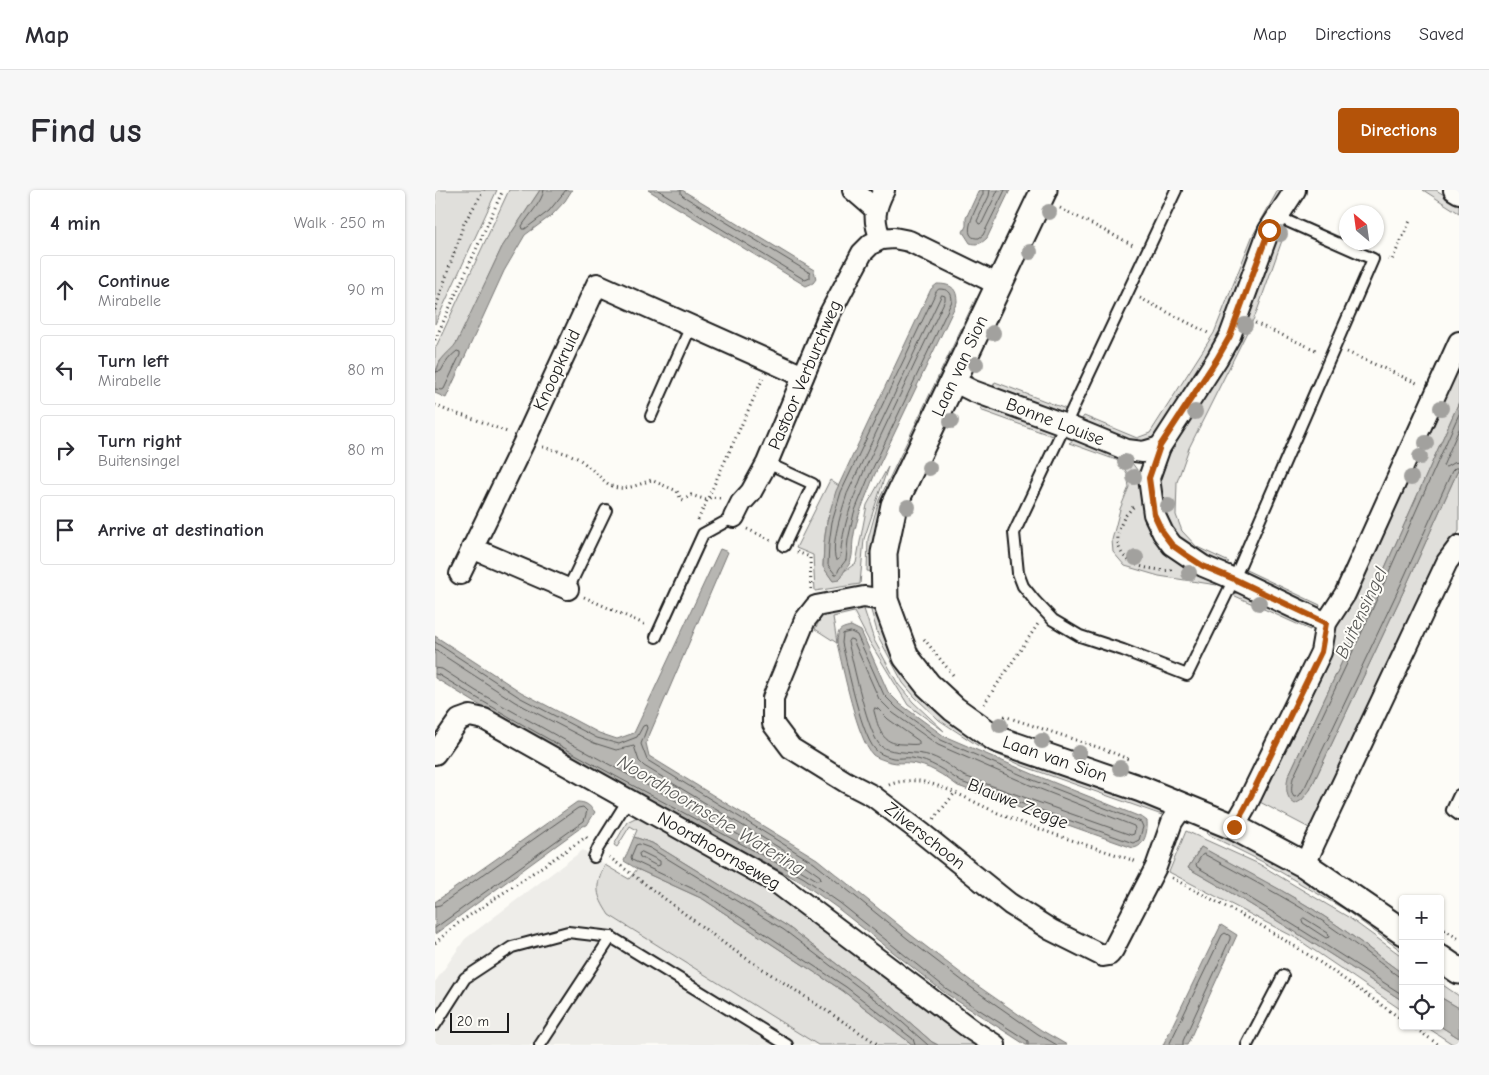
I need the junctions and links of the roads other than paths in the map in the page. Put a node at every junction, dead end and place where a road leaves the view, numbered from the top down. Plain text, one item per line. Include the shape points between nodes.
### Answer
1 (853, 190) edge
2 (884, 190) edge
3 (1176, 190) edge
4 (1295, 190) edge
5 (1454, 190) edge
6 (1459, 193) edge
7 (1052, 199) edge
8 (875, 209) junction
9 (1278, 217) junction
10 (881, 239) junction
11 (998, 285) junction
12 (691, 326) junction
13 (1459, 342) edge
14 (803, 376) junction
15 (953, 381) junction
16 (651, 416) dead end
17 (1066, 425) junction
18 (1160, 446) junction
19 (767, 463) junction
20 (606, 510) dead end
21 (738, 510) joint
22 (784, 546) dead end
23 (1459, 546) edge
24 (472, 548) junction
25 (460, 574) dead end
26 (1234, 579) junction
27 (568, 588) joint
28 (885, 600) junction
29 (1326, 623) junction
30 (656, 637) dead end
31 (435, 754) edge
32 (1459, 795) edge
33 (628, 800) junction
34 (1183, 806) junction
35 (1459, 815) edge
36 (1234, 827) junction
37 (596, 853) road end
38 (1305, 865) junction
39 (1399, 929) edge
40 (611, 937) junction
41 (1444, 961) edge
42 (1459, 971) edge
43 (1283, 976) dead end
44 (435, 1025) edge
45 (540, 1045) edge
46 (787, 1045) edge
47 (995, 1045) edge
48 (1247, 1045) edge

1 - 8 street
2 - 8 street
3 - 17 lane
4 - 9 street
5 - 6 street
7 - 11 street, Laan van Sion
8 - 10 street via 875,222
9 - 18 street via 1269,230 1226,342
9 - 26 lane via 1373,260
10 - 11 street via 909,241
10 - 14 street, Pastoor Verburchweg via 862,253 828,317
11 - 15 street, Laan van Sion
12 - 14 street, Knoopkruid
12 - 16 lane
12 - 24 street, Knoopkruid via 597,284
13 - 29 street via 1345,594
14 - 19 street, Pastoor Verburchweg
15 - 17 street, Bonne Louise
15 - 28 street, Laan van Sion via 893,506 884,553
17 - 18 street, Bonne Louise via 1127,450 1143,452
17 - 26 lane via 1014,533 1023,586 1053,620 1080,636 1187,675
18 - 26 street via 1149,478 1154,514 1163,533 1172,545 1190,558
19 - 21 street, Pastoor Verburchweg
19 - 22 lane via 813,484
20 - 27 lane
21 - 30 lane via 703,534
23 - 38 street via 1447,562
24 - 25 street, Knoopkruid
24 - 27 street
26 - 29 street
28 - 34 street, Laan van Sion via 906,657 954,709 996,739
28 - 34 street, Zilverschoon via 863,597 816,606 805,620 773,698 773,724 791,748 873,796 1010,904 1051,930 1103,956 1109,955 1156,867 1173,822
29 - 36 street via 1321,652
31 - 33 street, Noordhoornseweg via 459,720 470,716 484,719
32 - 35 lane via 1452,810
33 - 37 lane
33 - 47 street, Noordhoornseweg via 777,883
34 - 36 street, Laan van Sion
36 - 38 street, Laan van Sion
38 - 39 street, Laan van Sion
40 - 44 lane via 568,932 512,947 465,978
40 - 45 lane
40 - 46 lane
41 - 42 street
43 - 48 lane

